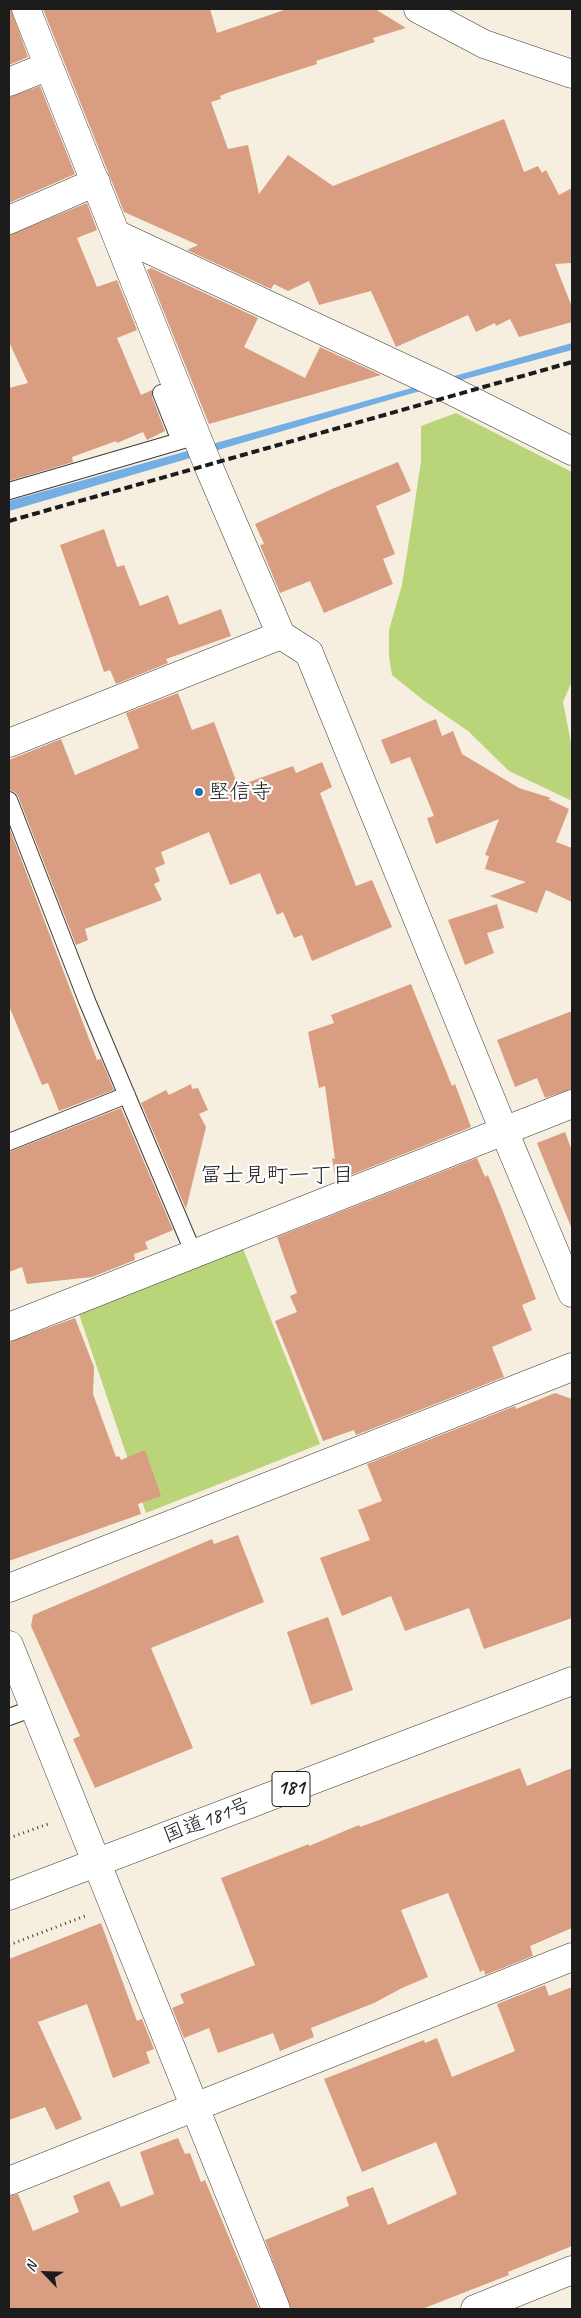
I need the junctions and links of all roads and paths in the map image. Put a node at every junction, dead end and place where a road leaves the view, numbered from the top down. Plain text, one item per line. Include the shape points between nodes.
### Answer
1 (26, 9) edge
2 (418, 9) edge
3 (48, 66) junction
4 (572, 74) edge
5 (9, 82) edge
6 (96, 182) junction
7 (9, 220) edge
8 (118, 235) junction
9 (160, 393) dead end
10 (189, 438) junction
11 (572, 451) edge
12 (9, 491) edge
13 (281, 635) junction
14 (9, 743) edge
15 (9, 800) edge
16 (127, 1095) junction
17 (572, 1104) edge
18 (504, 1131) junction
19 (9, 1142) edge
20 (194, 1254) junction
21 (572, 1293) edge
22 (9, 1327) edge
23 (572, 1367) edge
24 (9, 1588) edge
25 (9, 1645) edge
26 (572, 1681) edge
27 (34, 1708) junction
28 (9, 1717) edge
29 (53, 1822) dead end
30 (9, 1838) edge
31 (97, 1864) junction
32 (9, 1896) edge
33 (92, 1913) dead end
34 (9, 1945) edge
35 (572, 1957) edge
36 (193, 2106) junction
37 (9, 2181) edge
38 (572, 2270) edge
39 (276, 2309) edge
40 (475, 2309) edge

1 - 3 main road
2 - 4 main road via 484,44
3 - 5 main road
3 - 6 main road
6 - 7 main road
6 - 8 main road
8 - 10 main road
8 - 11 main road via 435,383
9 - 10 lane
10 - 12 lane
10 - 13 main road
13 - 14 main road
13 - 18 main road via 309,653
15 - 16 lane via 87,1002
16 - 19 lane
16 - 20 lane
17 - 18 main road
18 - 20 main road
18 - 21 main road
20 - 22 main road
23 - 24 main road
25 - 27 main road
26 - 31 main road, 国道181号 / 181
27 - 28 lane
27 - 31 main road
29 - 30 path
31 - 32 main road, 国道181号 / 181
31 - 36 main road
33 - 34 path
35 - 36 main road
36 - 37 main road
36 - 39 main road
38 - 40 main road

